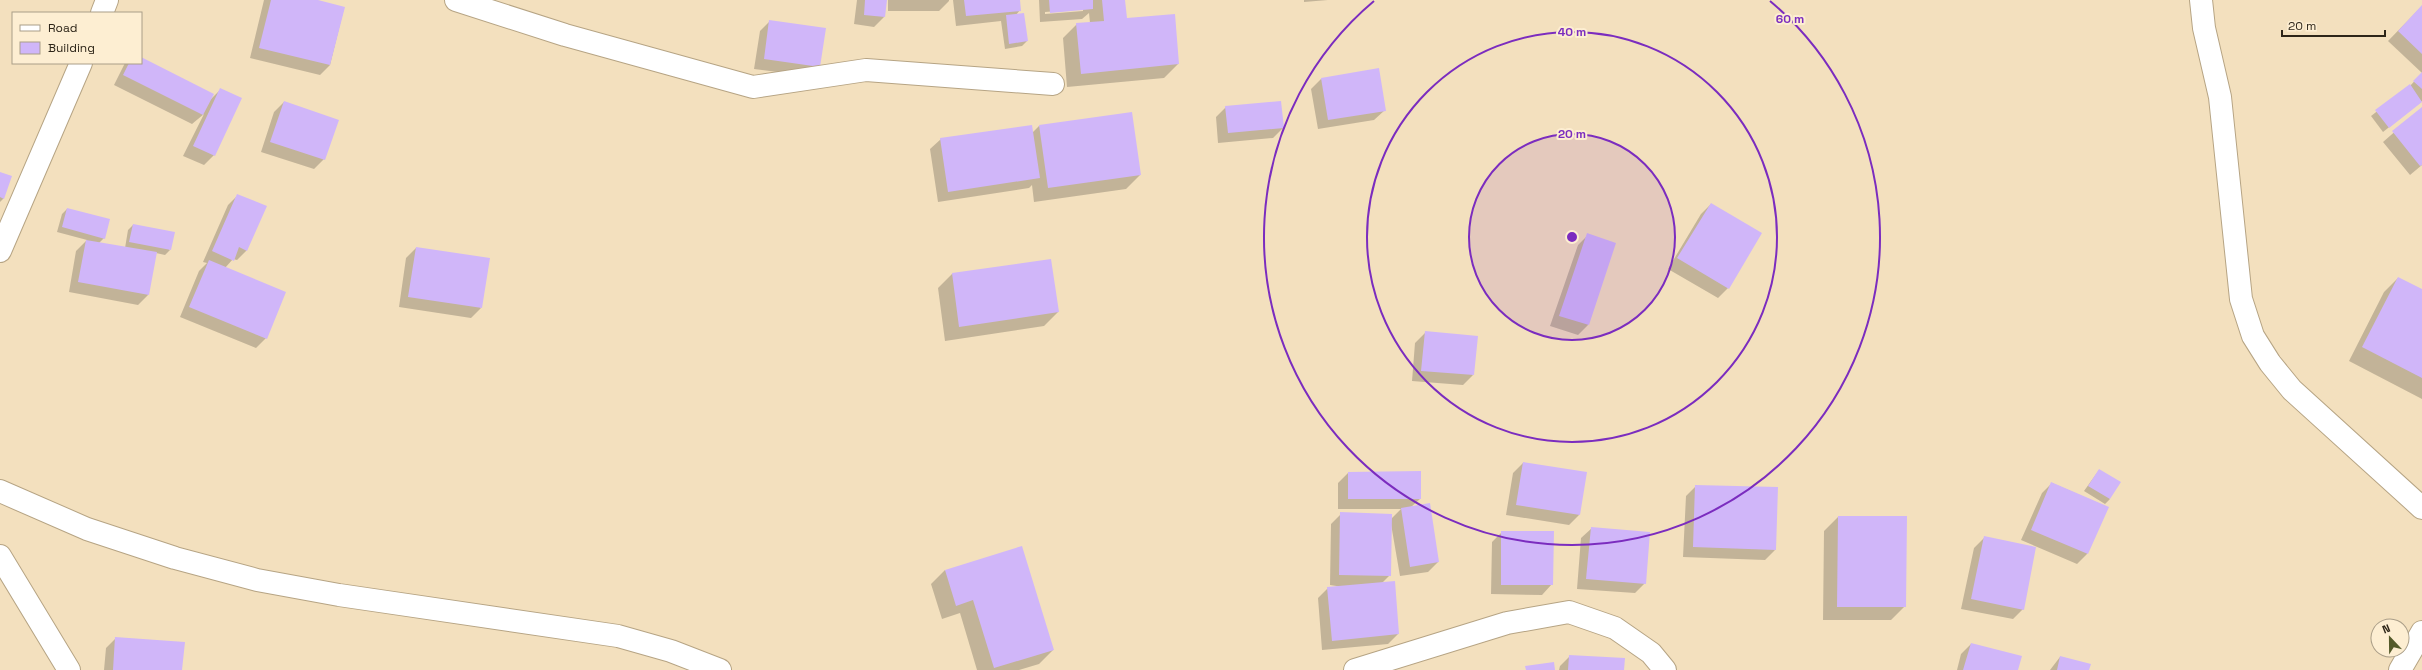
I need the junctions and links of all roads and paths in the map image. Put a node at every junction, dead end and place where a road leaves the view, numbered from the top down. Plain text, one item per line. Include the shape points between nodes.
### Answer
1 (107, 0) edge
2 (456, 0) edge
3 (2201, 0) edge
4 (102, 12) edge
5 (81, 64) edge
6 (1053, 84) dead end
7 (0, 251) edge
8 (0, 491) edge
9 (2422, 508) edge
10 (0, 556) edge
11 (2422, 632) edge
12 (710, 668) edge
13 (69, 670) edge
14 (1355, 670) edge
15 (1665, 670) edge
16 (2400, 670) edge

1 - 4 street
2 - 6 street via 565,35 753,87 866,70
3 - 9 street via 2204,28 2220,97 2241,299 2253,336 2270,363 2292,390
5 - 7 street
8 - 12 street via 87,529 175,558 257,580 339,595 618,636 671,651
10 - 13 street
11 - 16 street
14 - 15 street via 1507,623 1569,612 1615,628 1651,653

